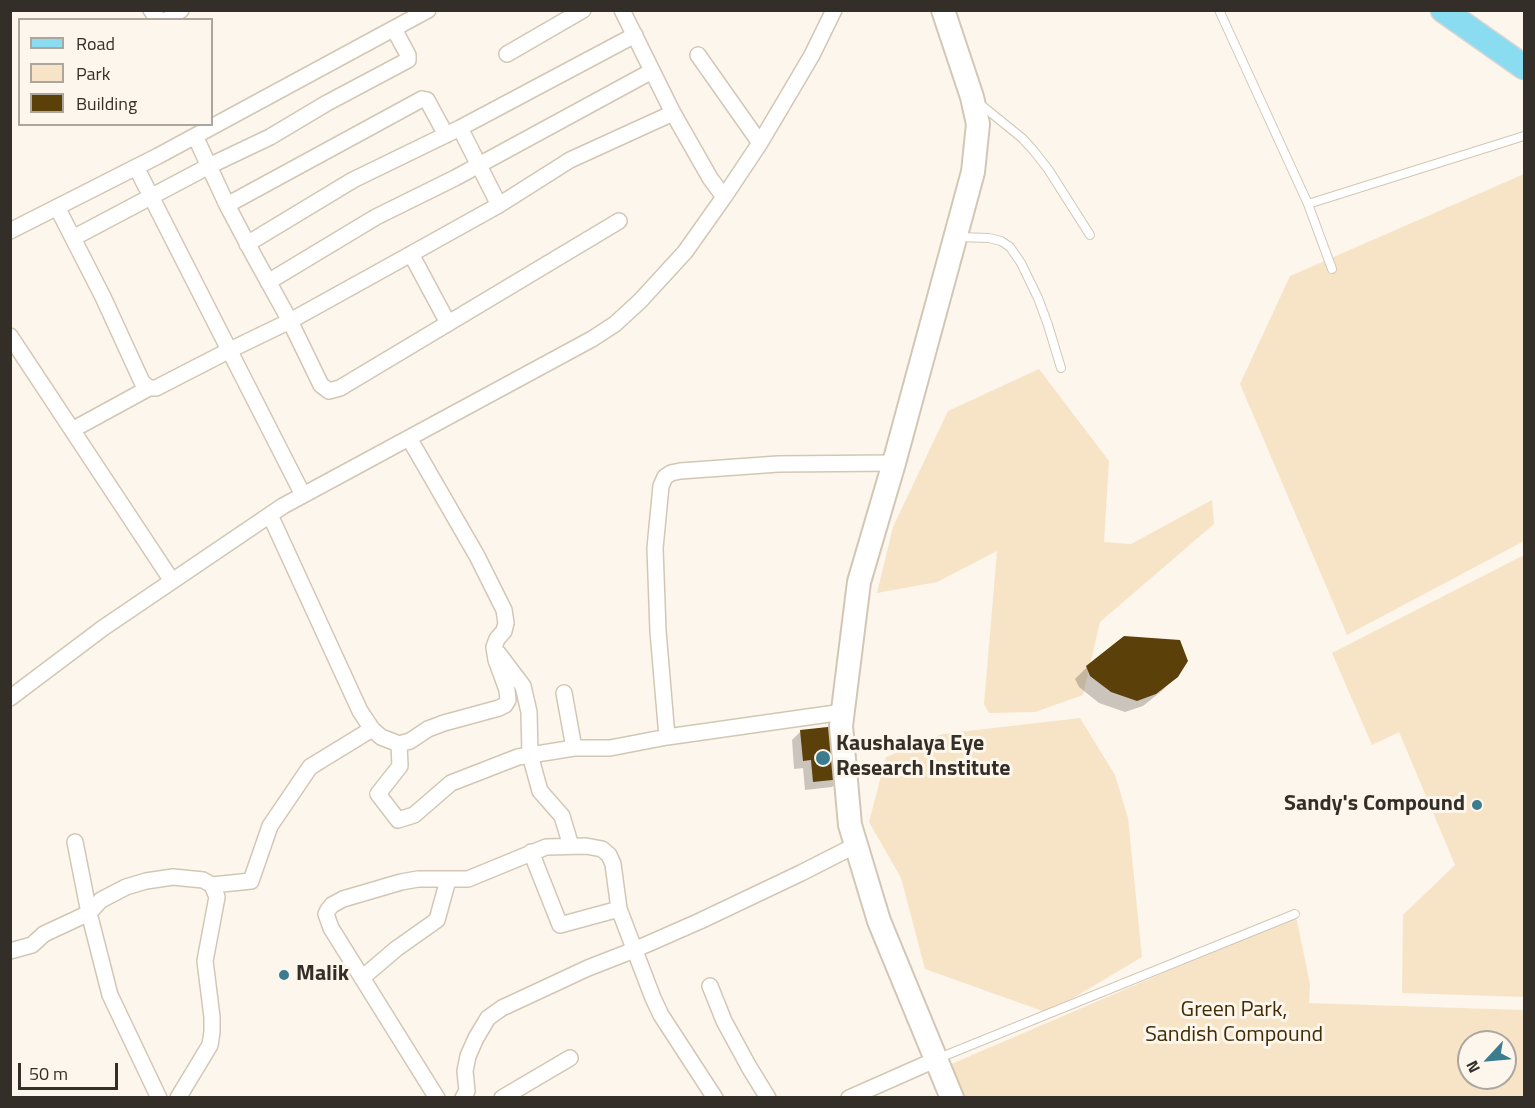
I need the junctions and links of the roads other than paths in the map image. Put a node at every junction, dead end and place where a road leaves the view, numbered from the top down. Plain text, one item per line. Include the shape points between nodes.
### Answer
1 (428, 10) edge
2 (583, 10) edge
3 (622, 10) edge
4 (834, 10) edge
5 (943, 10) edge
6 (1219, 10) edge
7 (1443, 10) edge
8 (394, 29) junction
9 (635, 35) junction
10 (507, 54) dead end
11 (698, 55) dead end
12 (1524, 67) edge
13 (652, 71) junction
14 (972, 97) junction
15 (673, 113) junction
16 (453, 131) junction
17 (195, 136) junction
18 (1524, 136) edge
19 (760, 143) junction
20 (478, 165) junction
21 (209, 166) junction
22 (136, 167) junction
23 (151, 197) junction
24 (724, 197) junction
25 (1308, 204) junction
26 (227, 205) junction
27 (499, 205) junction
28 (57, 207) junction
29 (619, 221) dead end
30 (10, 231) edge
31 (1090, 235) dead end
32 (955, 237) junction
33 (73, 238) junction
34 (247, 244) junction
35 (411, 255) junction
36 (1332, 269) dead end
37 (268, 282) junction
38 (290, 321) junction
39 (448, 323) junction
40 (10, 336) edge
41 (230, 350) junction
42 (1061, 368) dead end
43 (148, 388) junction
44 (72, 430) junction
45 (409, 438) junction
46 (894, 463) junction
47 (303, 495) junction
48 (270, 515) junction
49 (172, 581) junction
50 (494, 647) junction
51 (564, 693) dead end
52 (10, 698) edge
53 (843, 712) junction
54 (372, 729) junction
55 (667, 738) junction
56 (399, 744) junction
57 (574, 748) junction
58 (530, 755) junction
59 (75, 842) dead end
60 (856, 844) junction
61 (571, 846) junction
62 (531, 852) junction
63 (448, 880) junction
64 (212, 885) junction
65 (619, 909) junction
66 (89, 913) junction
67 (1295, 914) dead end
68 (634, 950) junction
69 (10, 951) edge
70 (362, 978) junction
71 (710, 986) dead end
72 (570, 1058) dead end
73 (935, 1060) junction
74 (159, 1098) edge
75 (178, 1098) edge
76 (437, 1098) edge
77 (464, 1098) edge
78 (502, 1098) edge
79 (715, 1098) edge
80 (768, 1098) edge
81 (849, 1098) edge
82 (952, 1098) edge

1 - 8 street
2 - 10 street
3 - 9 street
4 - 19 street
5 - 14 main road
6 - 25 lane
7 - 12 main road
8 - 17 street
8 - 21 street via 408,60 270,137
9 - 13 street
9 - 16 street
11 - 19 street
13 - 15 street
13 - 20 street
14 - 31 lane via 1033,150
14 - 32 main road via 978,124 973,172
15 - 24 street
15 - 27 street via 570,160
16 - 20 street
16 - 26 street via 422,99
16 - 34 street via 353,180
17 - 21 street
17 - 22 street
18 - 25 lane
19 - 24 street
20 - 27 street
20 - 37 street via 376,217
21 - 23 street
21 - 26 street
22 - 23 street
22 - 28 street
23 - 33 street
23 - 41 street
24 - 45 street via 685,252 615,324
25 - 36 lane
26 - 34 street
27 - 35 street
28 - 30 street
28 - 33 street
29 - 39 street
32 - 42 lane via 989,238 1010,247 1038,298
32 - 46 main road
33 - 43 street
34 - 37 street
35 - 38 street
35 - 39 street
37 - 38 street
38 - 39 street via 321,385 329,391
38 - 41 street
40 - 44 street
41 - 43 street via 156,388
41 - 47 street
43 - 44 street
44 - 49 street
45 - 47 street
45 - 50 street via 504,610 504,631
46 - 53 main road via 859,582
46 - 55 street via 778,464 680,471 665,477 655,548
47 - 48 street
48 - 49 street
48 - 54 street via 360,711
49 - 52 street
50 - 56 street via 507,690 505,705 436,726
50 - 58 street via 523,686
51 - 57 street
53 - 55 street
53 - 60 main road via 850,825
54 - 56 street
54 - 64 street via 310,766 270,826 251,881
55 - 57 street
56 - 58 street via 400,766 378,794 398,820 414,816 451,783
57 - 58 street
58 - 61 street via 540,791 562,816
59 - 66 street
60 - 68 street
60 - 73 main road via 879,921
61 - 62 street via 546,846
61 - 65 street via 602,849 609,855
62 - 63 street via 477,877
62 - 65 street via 560,925
63 - 70 street via 437,920
63 - 70 street via 401,882 344,899 328,910 331,928
64 - 66 street via 203,880 173,877 146,881 101,900
64 - 75 street via 217,897 205,961 212,1017 210,1045
65 - 68 street
66 - 69 street via 44,934 32,945
66 - 74 street via 110,994
67 - 73 lane
68 - 77 street via 502,1008 489,1018 468,1056
68 - 79 street via 661,1016
70 - 76 street
71 - 80 street via 724,1021
72 - 78 street
73 - 81 street
73 - 82 main road

